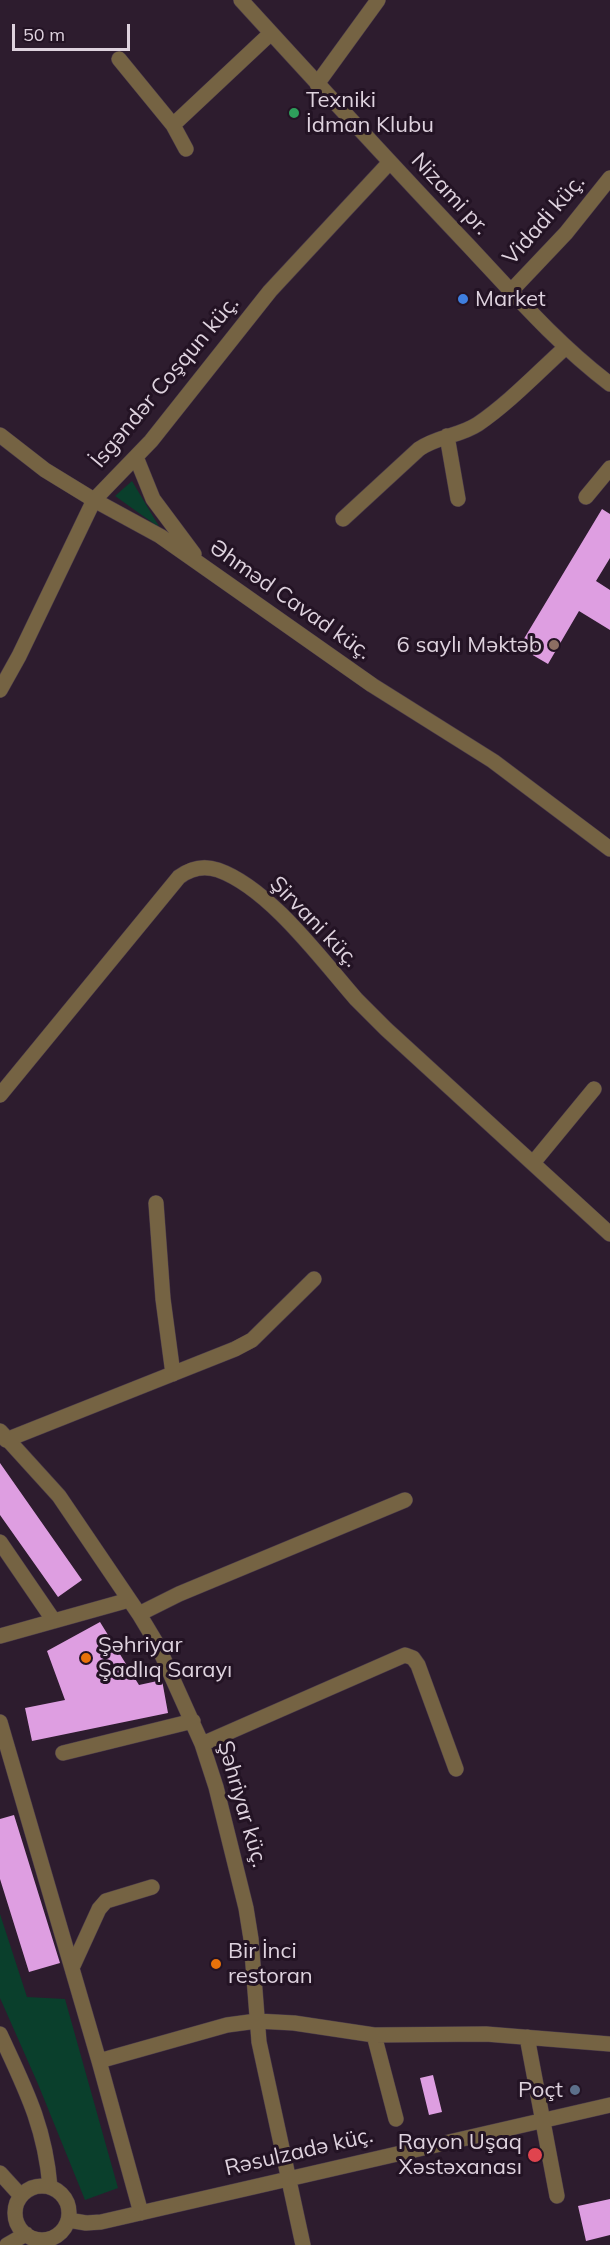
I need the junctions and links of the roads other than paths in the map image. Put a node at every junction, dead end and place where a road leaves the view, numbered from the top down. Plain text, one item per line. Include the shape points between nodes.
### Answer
1 (241, 0) edge
2 (378, 0) edge
3 (271, 33) junction
4 (119, 59) dead end
5 (317, 84) junction
6 (173, 125) junction
7 (186, 149) dead end
8 (389, 162) junction
9 (610, 178) edge
10 (511, 291) junction
11 (566, 347) junction
12 (610, 384) edge
13 (0, 435) edge
14 (447, 436) junction
15 (136, 457) junction
16 (610, 468) edge
17 (586, 497) dead end
18 (458, 499) dead end
19 (94, 500) junction
20 (343, 519) dead end
21 (201, 564) junction
22 (0, 690) edge
23 (610, 849) edge
24 (594, 1089) dead end
25 (0, 1095) edge
26 (533, 1163) junction
27 (156, 1203) dead end
28 (610, 1234) edge
29 (314, 1279) dead end
30 (173, 1374) junction
31 (3, 1435) edge
32 (405, 1500) dead end
33 (0, 1542) edge
34 (129, 1599) junction
35 (140, 1614) junction
36 (54, 1621) junction
37 (0, 1636) edge
38 (193, 1721) junction
39 (0, 1722) edge
40 (202, 1744) junction
41 (63, 1753) dead end
42 (456, 1769) dead end
43 (152, 1887) dead end
44 (72, 1968) junction
45 (257, 2021) junction
46 (0, 2034) edge
47 (374, 2035) junction
48 (527, 2037) junction
49 (610, 2044) edge
50 (99, 2061) junction
51 (610, 2104) edge
52 (396, 2119) dead end
53 (542, 2120) junction
54 (0, 2173) edge
55 (289, 2177) junction
56 (50, 2187) junction
57 (21, 2196) junction
58 (557, 2196) dead end
59 (141, 2213) junction
60 (68, 2220) junction
61 (26, 2234) junction
62 (8, 2245) edge
63 (303, 2245) edge

1 - 3 street, Nizami pr.
2 - 5 street
3 - 5 street, Nizami pr.
3 - 6 street
4 - 6 street
5 - 8 street, Nizami pr.
6 - 7 street
8 - 10 street, Nizami pr.
8 - 15 street, İsgəndər Coşqun küç. via 270,291
9 - 10 street, Vidadi küç. via 566,233
10 - 11 street, Nizami pr.
11 - 12 street, Nizami pr.
11 - 14 street via 477,425
13 - 19 street, Əhməd Cavad küç. via 45,470
14 - 18 street
14 - 20 street via 419,449
15 - 19 street, İsgəndər Coşqun küç.
15 - 21 street via 153,499
16 - 17 street
19 - 21 street, Əhməd Cavad küç.
19 - 22 street, İsgəndər Coşqun küç.
21 - 23 street, Əhməd Cavad küç. via 372,686 493,761
24 - 26 street
25 - 26 street, Şirvani küç. via 180,877 190,869 202,867 218,870 247,886 274,907 386,1029
26 - 28 street, Şirvani küç.
27 - 30 street
29 - 30 street via 252,1340
30 - 31 street
31 - 34 street, Şəhriyar küç. via 59,1497
32 - 35 street
33 - 36 street
34 - 35 street, Şəhriyar küç.
34 - 36 street
35 - 38 street, Şəhriyar küç.
36 - 37 street
38 - 40 street, Şəhriyar küç.
38 - 41 street
39 - 44 street
40 - 42 street via 405,1655 418,1665
40 - 45 street, Şəhriyar küç. via 246,1908
43 - 44 street via 106,1901
44 - 50 street
45 - 47 street
45 - 50 street via 227,2025
45 - 55 street, Şəhriyar küç.
46 - 56 street via 43,2136
47 - 48 street
47 - 52 street
48 - 49 street
48 - 53 street
50 - 59 street
51 - 53 street, Rəsulzadə küç.
53 - 55 street, Rəsulzadə küç.
53 - 58 street
54 - 57 street
55 - 59 street, Rəsulzadə küç.
55 - 63 street, Şəhriyar küç.
56 - 57 street via 29,2189
56 - 60 street via 66,2199
57 - 61 street via 16,2216
59 - 60 street, Rəsulzadə küç. via 101,2222
60 - 61 street via 55,2236 45,2239
61 - 62 street

